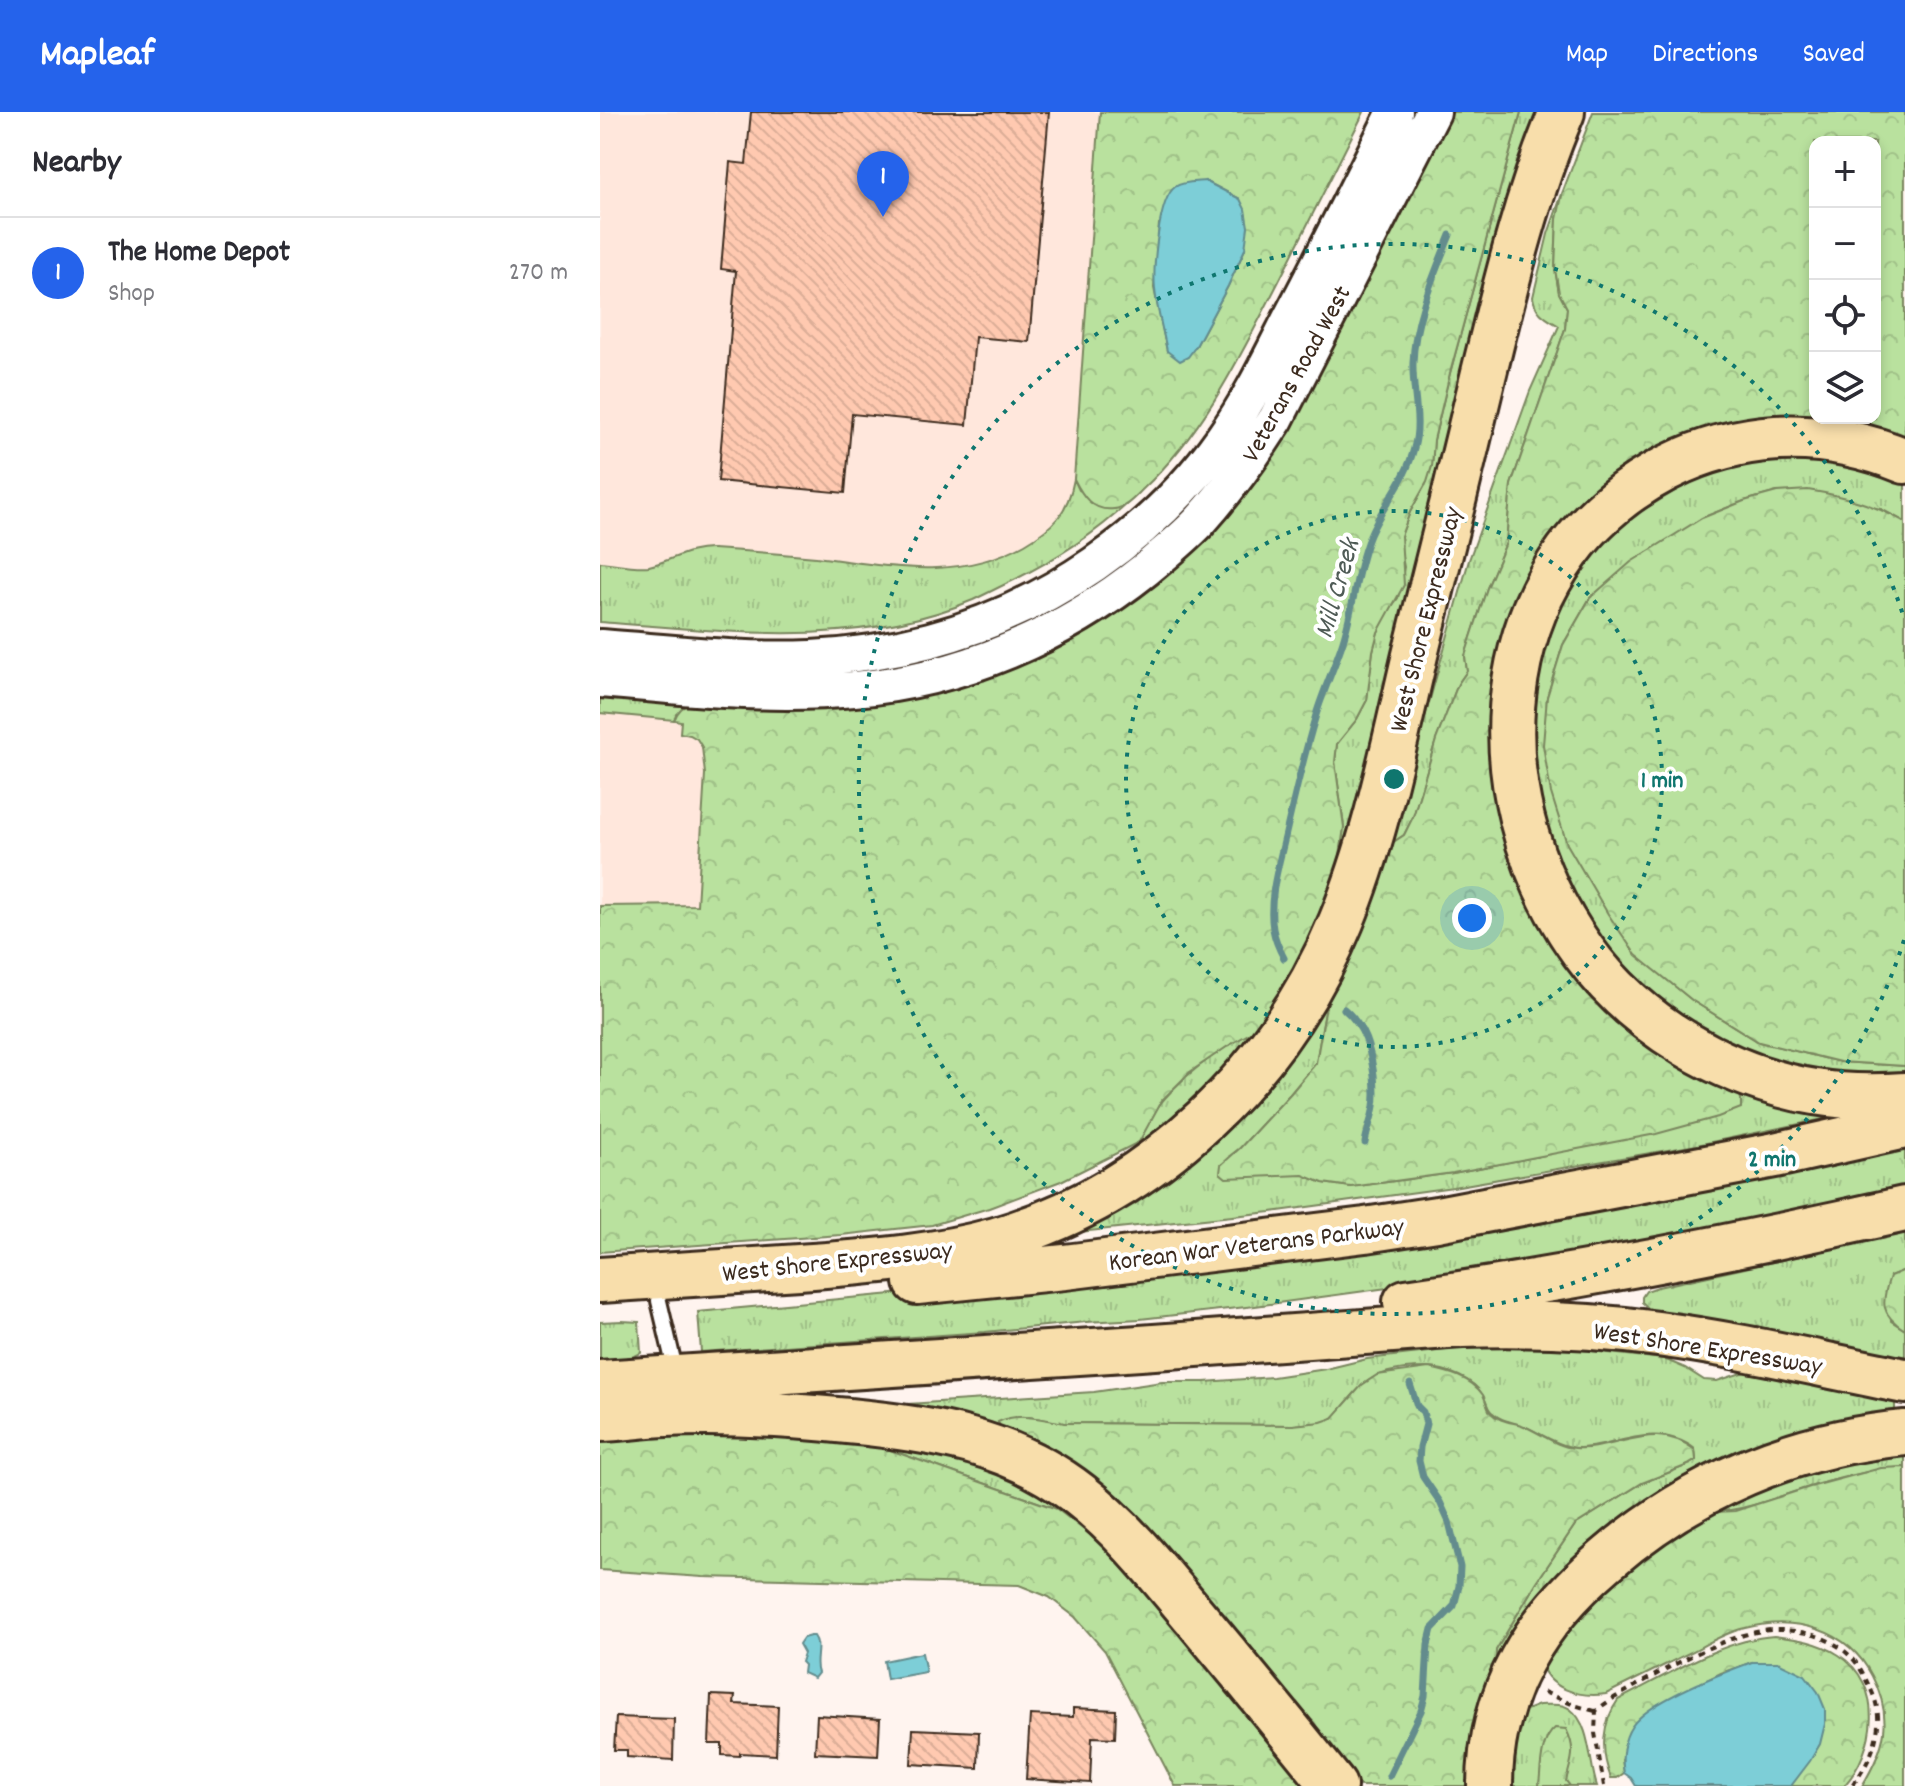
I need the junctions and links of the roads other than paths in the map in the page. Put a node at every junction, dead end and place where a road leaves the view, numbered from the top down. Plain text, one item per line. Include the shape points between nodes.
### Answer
1 (1395, 112) edge
2 (1433, 112) edge
3 (1562, 112) edge
4 (1905, 461) edge
5 (600, 649) edge
6 (711, 672) junction
7 (600, 680) edge
8 (1905, 1095) edge
9 (1905, 1126) edge
10 (1905, 1209) edge
11 (600, 1280) edge
12 (659, 1301) junction
13 (600, 1305) edge
14 (1140, 1348) junction
15 (677, 1377) junction
16 (1905, 1381) edge
17 (600, 1383) edge
18 (600, 1419) edge
19 (1905, 1433) edge
20 (1334, 1786) edge
21 (1490, 1786) edge

1 - 6 street, Veterans Road West via 1245,404 1180,491 1142,526 1043,594 968,628 852,654 777,659
2 - 6 street, Veterans Road West via 1251,458 1207,513 1133,579 1037,638 945,673 843,690 769,692
3 - 11 highway, West Shore Expressway via 1514,255 1355,882 1326,955 1288,1022 1239,1086 1180,1141 1120,1184 994,1240 914,1257
4 - 8 highway via 1831,440 1772,438 1720,447 1643,481 1601,513 1566,552 1541,595 1521,644 1510,729 1520,811 1536,866 1583,952 1631,1003 1706,1055 1759,1077 1815,1092
5 - 6 street, Veterans Road West via 644,650
6 - 7 street, Veterans Road West
9 - 12 highway, Korean War Veterans Parkway via 1762,1158 1365,1230 963,1278
10 - 14 highway via 1619,1268 1299,1317
12 - 13 highway, Korean War Veterans Parkway
12 - 15 lane
14 - 15 highway, West Shore Expressway
14 - 16 highway, West Shore Expressway via 1544,1324 1694,1339
15 - 17 highway, West Shore Expressway
18 - 20 highway via 716,1414 856,1422 969,1439 1027,1461 1080,1494 1127,1539
19 - 21 highway via 1834,1444 1757,1467 1658,1519 1590,1574 1531,1642 1512,1678 1496,1732

